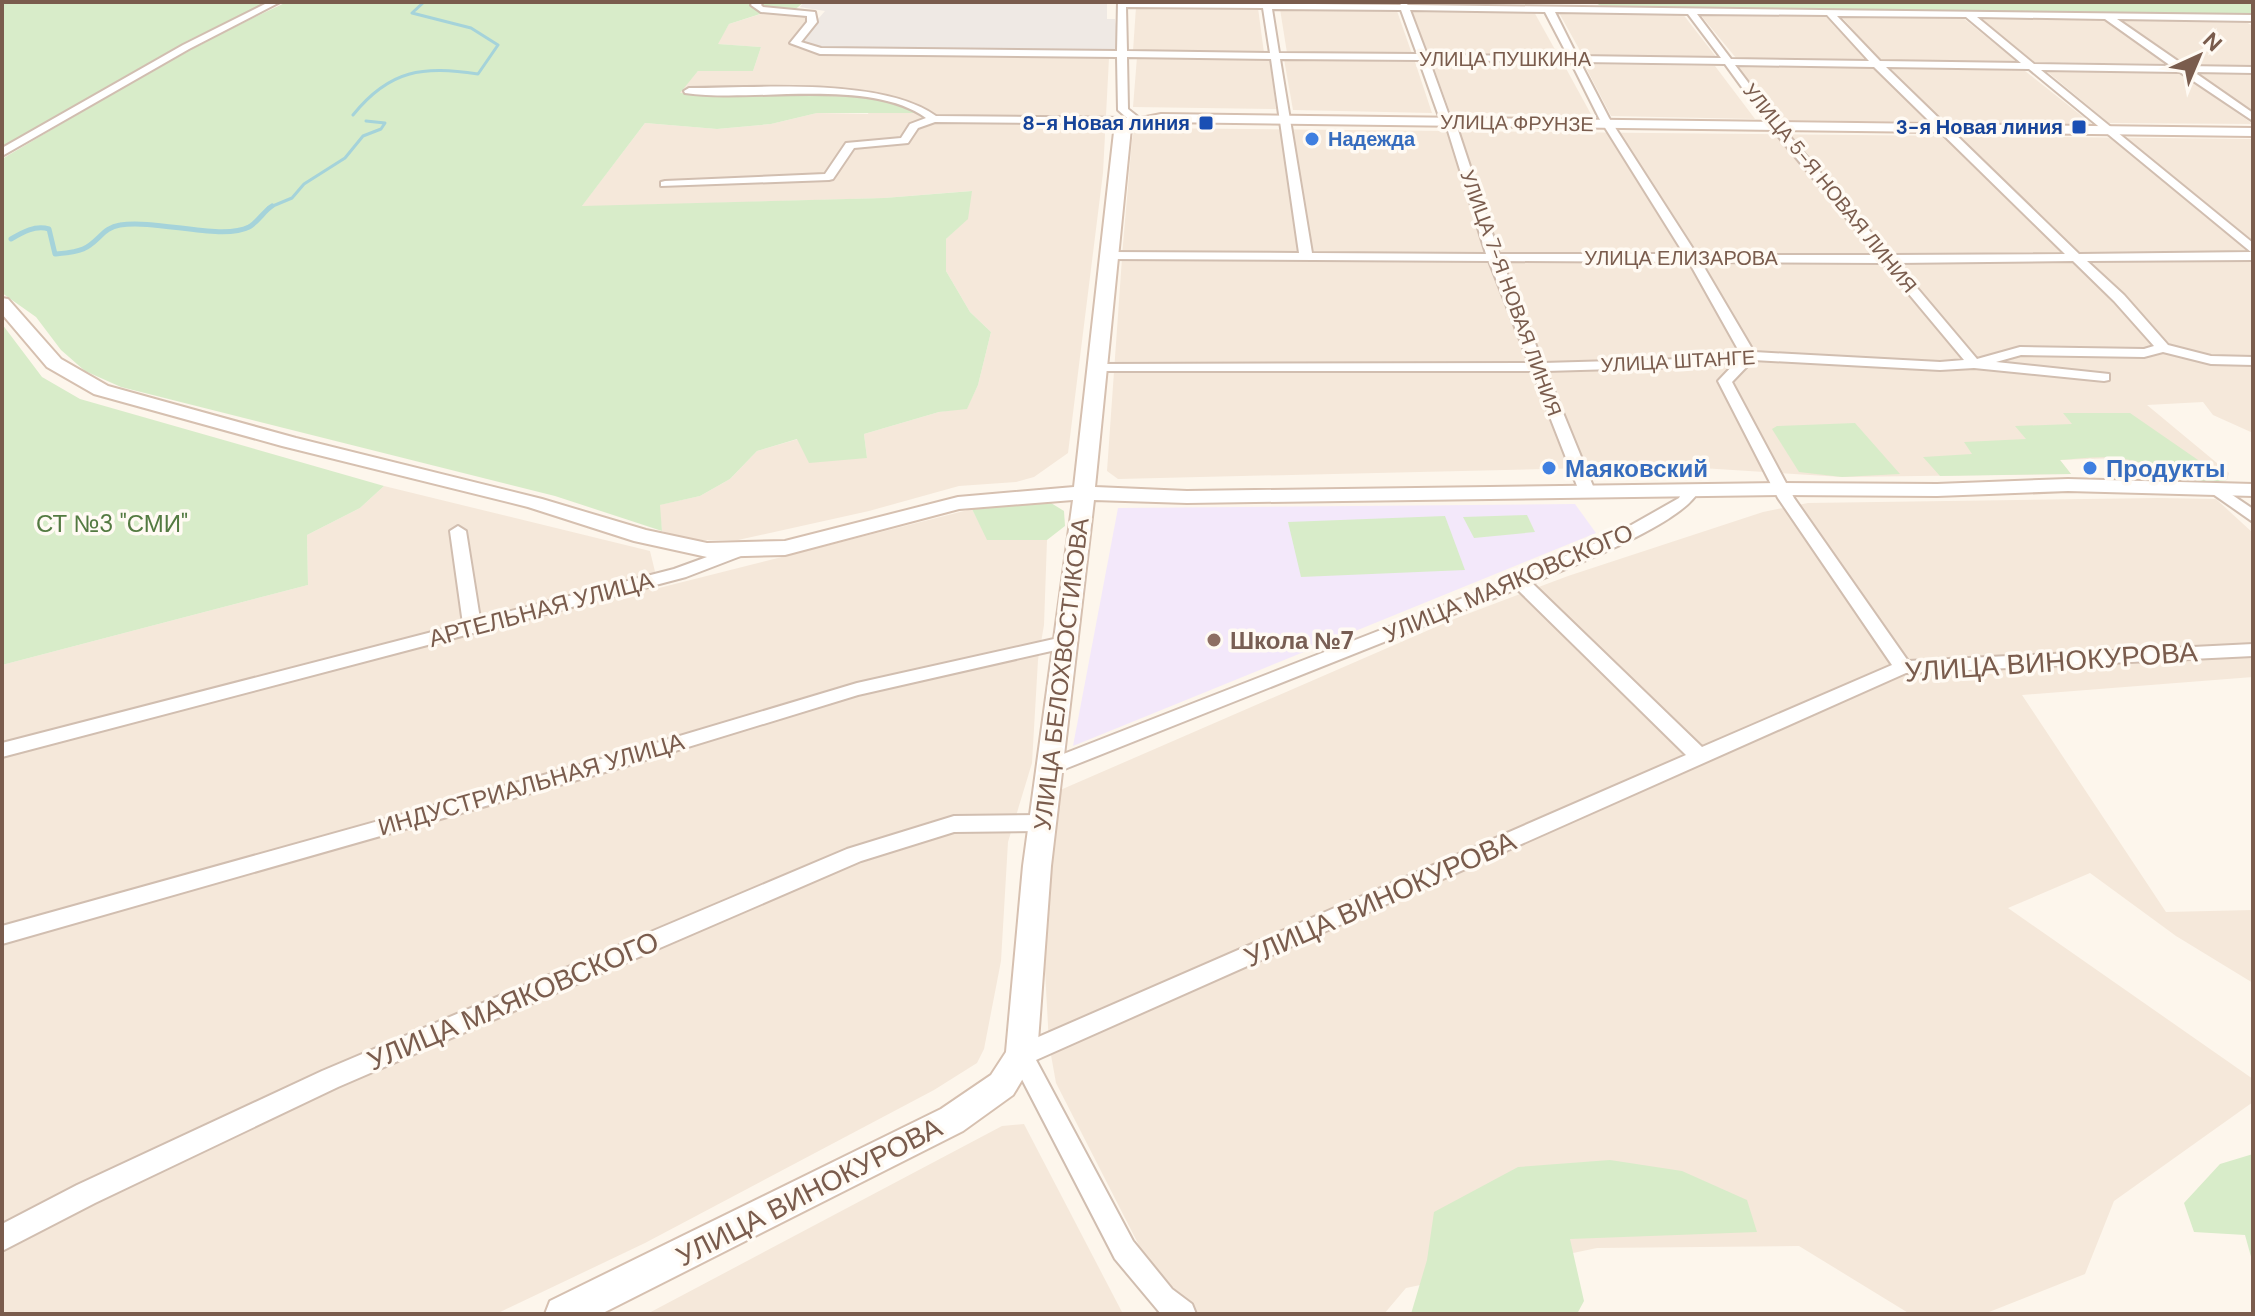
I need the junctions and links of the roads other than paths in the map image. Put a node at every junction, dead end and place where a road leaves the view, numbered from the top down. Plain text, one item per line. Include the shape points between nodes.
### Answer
1 (276, 2) edge
2 (759, 2) edge
3 (1121, 4) edge
4 (1267, 4) junction
5 (1404, 5) junction
6 (1548, 8) junction
7 (1689, 9) junction
8 (1830, 13) junction
9 (1970, 16) junction
10 (2108, 17) junction
11 (2253, 18) edge
12 (1124, 54) junction
13 (1276, 56) junction
14 (1424, 58) junction
15 (1573, 59) junction
16 (1730, 62) junction
17 (1877, 64) junction
18 (2031, 68) junction
19 (2182, 68) junction
20 (2253, 70) edge
21 (689, 91) dead end
22 (2253, 118) edge
23 (934, 119) junction
24 (1286, 120) junction
25 (1138, 121) junction
26 (1446, 122) junction
27 (1609, 125) junction
28 (1777, 128) junction
29 (1945, 129) junction
30 (2112, 131) junction
31 (2253, 132) edge
32 (2, 153) edge
33 (665, 184) dead end
34 (2253, 249) edge
35 (1109, 256) junction
36 (2253, 256) edge
37 (1306, 257) junction
38 (1692, 257) junction
39 (2074, 257) junction
40 (1494, 258) junction
41 (1885, 259) junction
42 (2, 303) edge
43 (2163, 348) junction
44 (1749, 356) junction
45 (2253, 361) edge
46 (1974, 364) junction
47 (1537, 367) junction
48 (1098, 368) junction
49 (2104, 377) dead end
50 (1781, 489) junction
51 (2216, 489) junction
52 (2253, 490) edge
53 (1587, 491) junction
54 (1690, 492) junction
55 (1084, 493) junction
56 (2253, 517) edge
57 (458, 531) dead end
58 (740, 550) junction
59 (1520, 582) junction
60 (472, 627) junction
61 (1063, 643) junction
62 (2253, 650) edge
63 (1903, 667) junction
64 (2, 750) edge
65 (1701, 758) junction
66 (1050, 767) junction
67 (1043, 823) junction
68 (2, 935) edge
69 (1021, 1055) junction
70 (2, 1238) edge
71 (563, 1314) edge
72 (1182, 1314) edge

1 - 32 street via 186,47
2 - 12 street, УЛИЦА ПУШКИНА via 755,5 761,9 812,14 812,22 795,43 820,51
3 - 4 street
3 - 12 street
4 - 5 street
4 - 13 street
5 - 6 street
5 - 14 street, УЛИЦА 7-Я НОВАЯ ЛИНИЯ
6 - 7 street
6 - 15 street
7 - 8 street
7 - 16 street, УЛИЦА 5-Я НОВАЯ ЛИНИЯ
8 - 9 street
8 - 17 street
9 - 10 street
9 - 18 street
10 - 11 street
10 - 19 street
12 - 13 street, УЛИЦА ПУШКИНА
12 - 25 street via 1123,110
13 - 14 street, УЛИЦА ПУШКИНА
13 - 24 street
14 - 15 street, УЛИЦА ПУШКИНА
14 - 26 street, УЛИЦА 7-Я НОВАЯ ЛИНИЯ
15 - 16 street, УЛИЦА ПУШКИНА
15 - 27 street
16 - 17 street, УЛИЦА ПУШКИНА
16 - 28 street, УЛИЦА 5-Я НОВАЯ ЛИНИЯ
17 - 18 street, УЛИЦА ПУШКИНА
17 - 29 street
18 - 19 street, УЛИЦА ПУШКИНА
18 - 30 street
19 - 20 street, УЛИЦА ПУШКИНА
19 - 22 street
21 - 23 street via 882,96 928,111
23 - 25 street, УЛИЦА ФРУНЗЕ
23 - 33 street via 914,126 904,141 850,145 829,177
24 - 25 main road, УЛИЦА ФРУНЗЕ
24 - 26 main road, УЛИЦА ФРУНЗЕ
24 - 37 street
25 - 35 main road, УЛИЦА БЕЛОХВОСТИКОВА via 1121,132
26 - 27 main road, УЛИЦА ФРУНЗЕ
26 - 40 street, УЛИЦА 7-Я НОВАЯ ЛИНИЯ
27 - 28 main road, УЛИЦА ФРУНЗЕ
27 - 38 street
28 - 29 main road, УЛИЦА ФРУНЗЕ
28 - 41 street, УЛИЦА 5-Я НОВАЯ ЛИНИЯ
29 - 30 main road, УЛИЦА ФРУНЗЕ
29 - 39 street
30 - 31 main road, УЛИЦА ФРУНЗЕ
30 - 34 street
35 - 37 street, УЛИЦА ЕЛИЗАРОВА
35 - 48 main road, УЛИЦА БЕЛОХВОСТИКОВА
36 - 39 street, УЛИЦА ЕЛИЗАРОВА
37 - 40 street, УЛИЦА ЕЛИЗАРОВА
38 - 40 street, УЛИЦА ЕЛИЗАРОВА
38 - 41 street, УЛИЦА ЕЛИЗАРОВА
38 - 44 street
39 - 41 street, УЛИЦА ЕЛИЗАРОВА
39 - 43 street
40 - 47 street, УЛИЦА 7-Я НОВАЯ ЛИНИЯ
41 - 46 street, УЛИЦА 5-Я НОВАЯ ЛИНИЯ
42 - 58 main road via 54,363 101,390 679,545
43 - 45 street, УЛИЦА ШТАНГЕ via 2211,360
43 - 46 street, УЛИЦА ШТАНГЕ via 2144,353 2020,351
44 - 46 street, УЛИЦА ШТАНГЕ
44 - 47 street, УЛИЦА ШТАНГЕ
44 - 50 street via 1725,381
46 - 49 street
47 - 48 street, УЛИЦА ШТАНГЕ
47 - 53 street, УЛИЦА 7-Я НОВАЯ ЛИНИЯ
48 - 55 main road, УЛИЦА БЕЛОХВОСТИКОВА
50 - 51 main road, УЛИЦА МАЯКОВСКОГО
50 - 54 main road, УЛИЦА МАЯКОВСКОГО
50 - 63 street
51 - 52 main road, УЛИЦА МАЯКОВСКОГО
51 - 56 street
53 - 54 main road, УЛИЦА МАЯКОВСКОГО
53 - 55 main road, УЛИЦА МАЯКОВСКОГО via 1187,497
54 - 59 street, УЛИЦА МАЯКОВСКОГО via 1685,501 1618,540
55 - 58 main road, АРТЕЛЬНАЯ УЛИЦА via 958,503 785,548
55 - 61 main road, УЛИЦА БЕЛОХВОСТИКОВА
57 - 60 street
58 - 60 street, АРТЕЛЬНАЯ УЛИЦА via 680,573
59 - 65 street
59 - 66 street, УЛИЦА МАЯКОВСКОГО
60 - 64 street, АРТЕЛЬНАЯ УЛИЦА
61 - 66 main road, УЛИЦА БЕЛОХВОСТИКОВА
61 - 68 street, ИНДУСТРИАЛЬНАЯ УЛИЦА via 857,689
62 - 63 street, УЛИЦА ВИНОКУРОВА
63 - 65 street, УЛИЦА ВИНОКУРОВА
65 - 69 street, УЛИЦА ВИНОКУРОВА
66 - 67 main road, УЛИЦА БЕЛОХВОСТИКОВА
67 - 69 main road, УЛИЦА БЕЛОХВОСТИКОВА
67 - 70 street, УЛИЦА МАЯКОВСКОГО via 954,824 854,855 330,1079
69 - 71 main road, УЛИЦА ВИНОКУРОВА via 1002,1085 952,1120
69 - 72 street via 1124,1250

